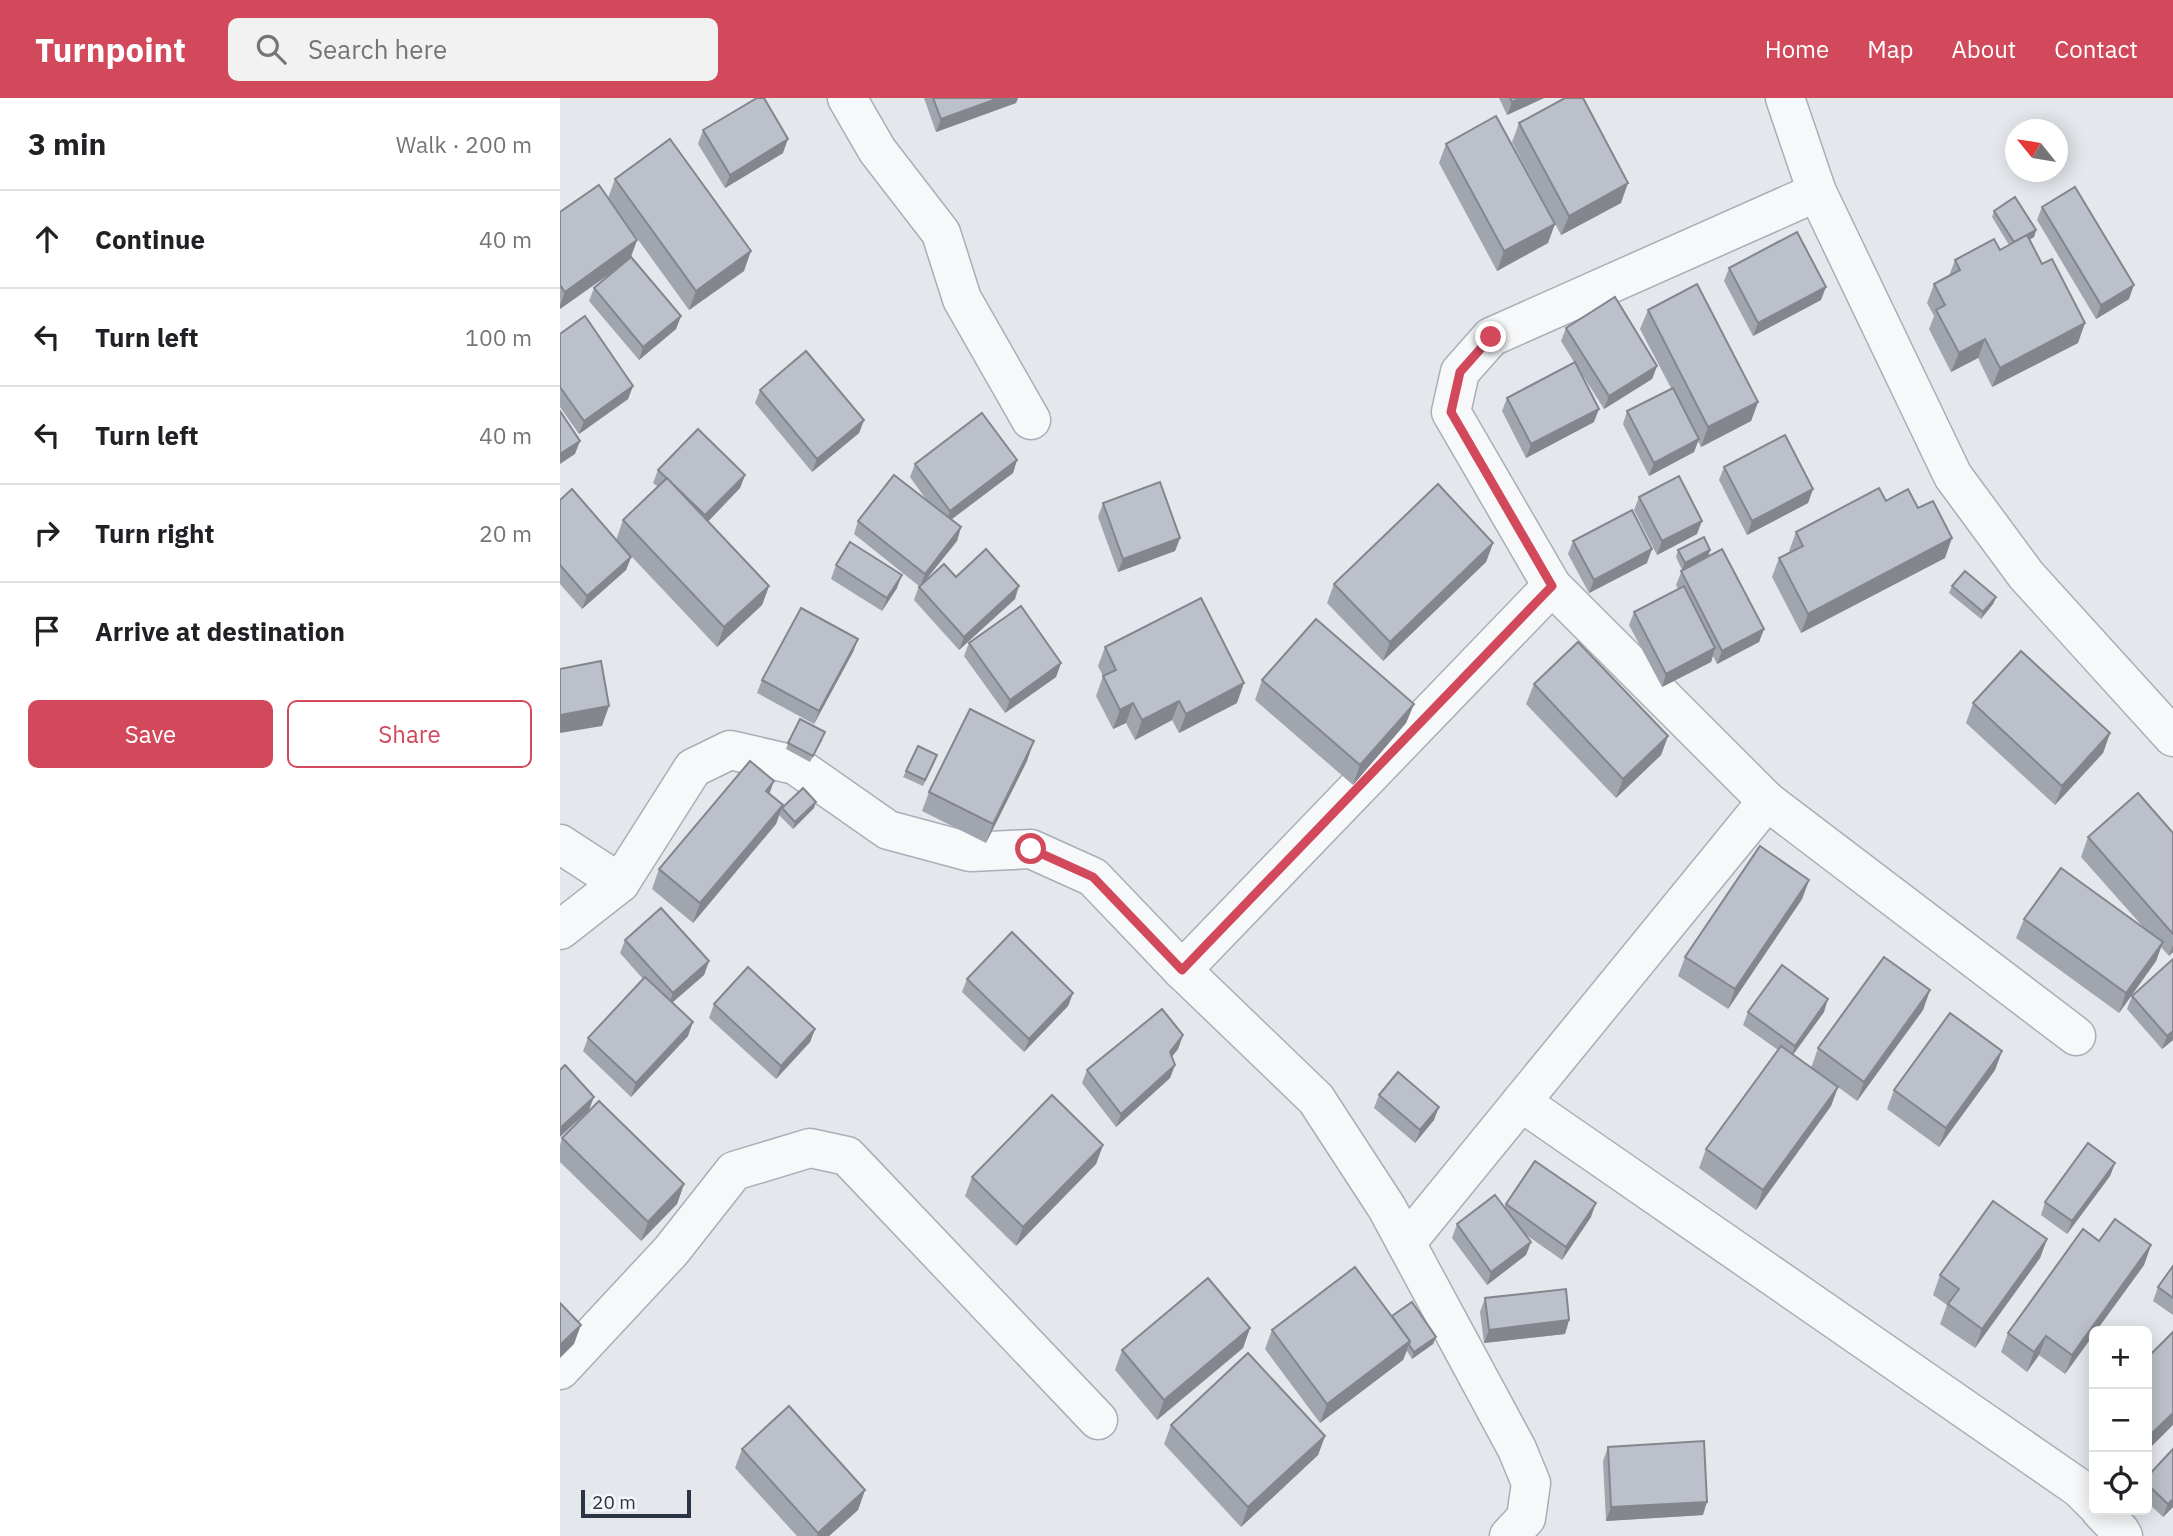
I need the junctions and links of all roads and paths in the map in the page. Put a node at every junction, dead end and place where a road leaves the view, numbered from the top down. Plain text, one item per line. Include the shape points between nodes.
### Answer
1 (847, 98) edge
2 (1785, 98) edge
3 (1817, 191) junction
4 (1031, 420) dead end
5 (1552, 586) junction
6 (2173, 737) edge
7 (1767, 802) junction
8 (560, 844) edge
9 (620, 883) junction
10 (560, 930) edge
11 (1182, 970) junction
12 (2077, 1036) dead end
13 (1521, 1102) junction
14 (1406, 1243) junction
15 (560, 1370) edge
16 (1098, 1420) dead end
17 (2089, 1498) edge
18 (2105, 1515) edge
19 (1509, 1536) edge
20 (2123, 1536) edge

1 - 4 street via 877,150 941,233 962,299
2 - 3 street
3 - 5 street via 1491,337 1460,372 1451,412
3 - 6 street via 1953,476 2026,575
5 - 7 street
5 - 11 street
7 - 12 street
7 - 13 street
8 - 9 street
9 - 10 street
9 - 11 street via 693,768 730,750 795,765 888,830 970,852 1031,849 1093,877
11 - 14 street via 1315,1099
13 - 14 street
13 - 17 street
14 - 19 street via 1531,1483 1526,1518
15 - 16 street via 671,1251 734,1171 810,1148 847,1156
18 - 20 street

